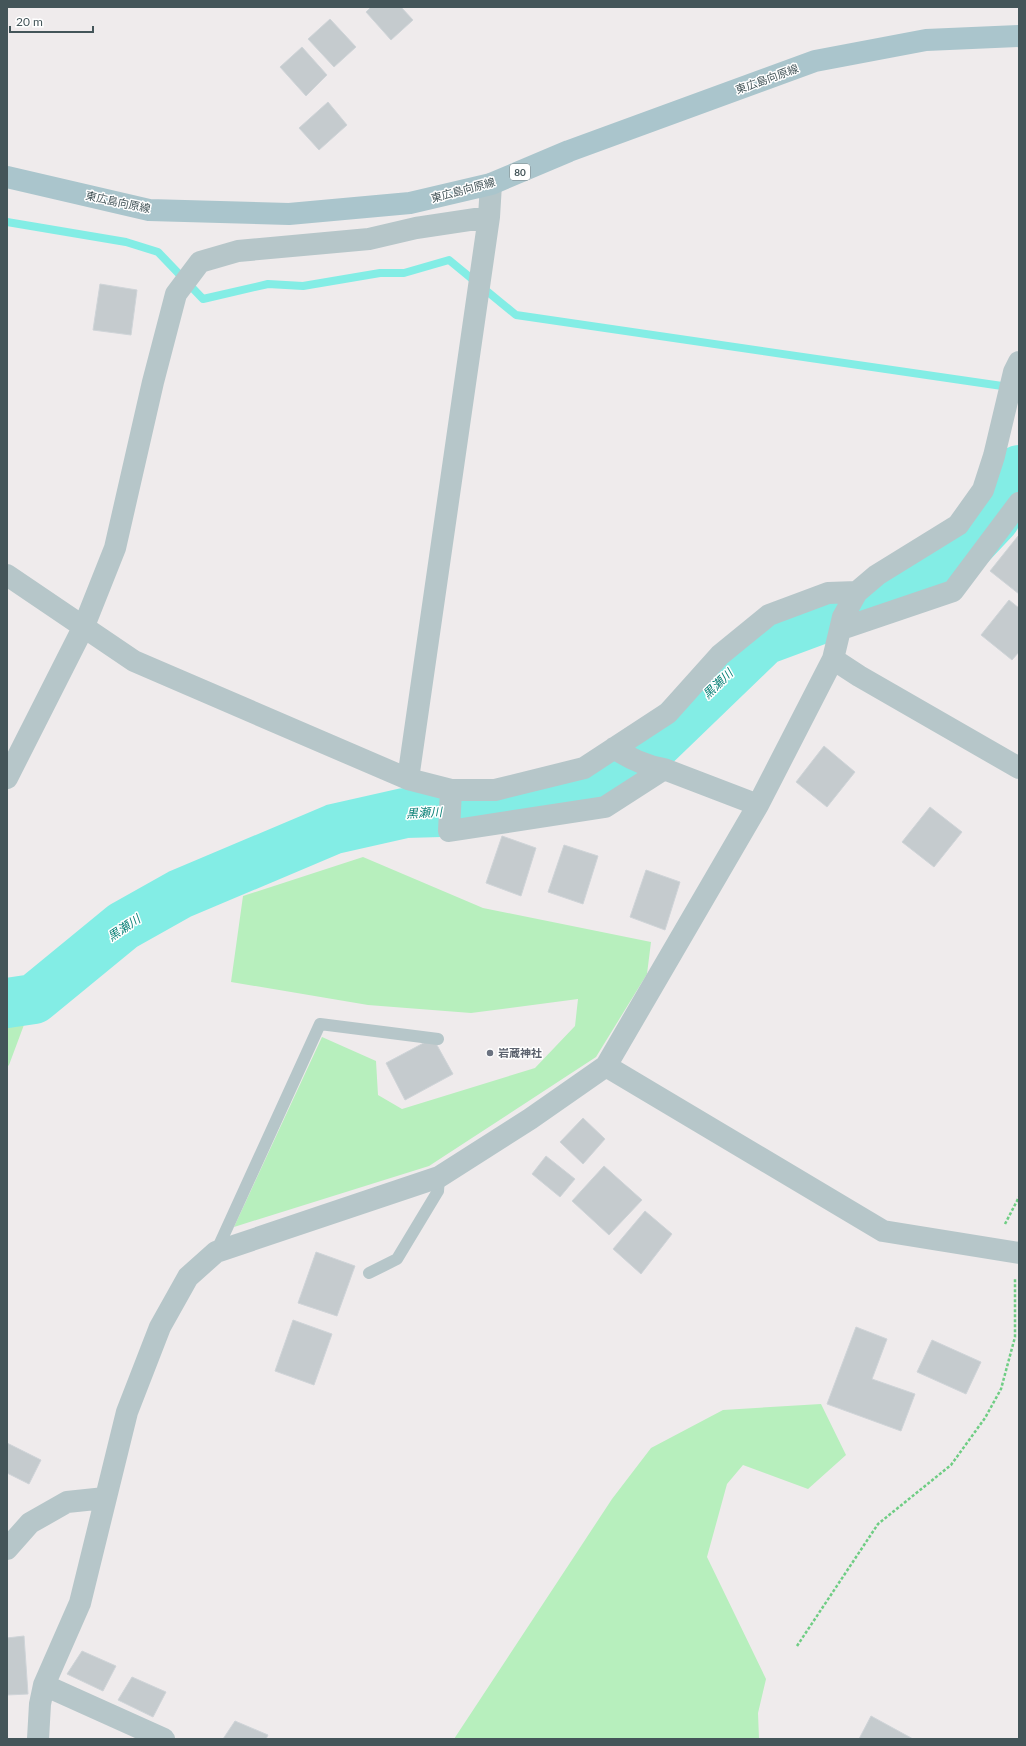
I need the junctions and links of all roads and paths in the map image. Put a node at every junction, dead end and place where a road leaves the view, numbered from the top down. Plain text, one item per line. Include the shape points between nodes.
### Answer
1 (1019, 36) edge
2 (7, 177) edge
3 (491, 184) junction
4 (489, 217) junction
5 (1019, 362) edge
6 (1019, 503) edge
7 (7, 575) edge
8 (856, 592) junction
9 (84, 626) junction
10 (841, 629) junction
11 (833, 659) junction
12 (620, 752) junction
13 (657, 768) junction
14 (1019, 768) edge
15 (7, 778) edge
16 (408, 779) junction
17 (451, 790) junction
18 (758, 805) junction
19 (438, 1039) dead end
20 (606, 1066) junction
21 (439, 1177) junction
22 (1019, 1197) edge
23 (992, 1248) junction
24 (216, 1252) junction
25 (1018, 1263) edge
26 (370, 1273) dead end
27 (105, 1498) junction
28 (7, 1549) edge
29 (797, 1646) dead end
30 (44, 1685) junction
31 (38, 1739) edge
32 (164, 1739) edge

1 - 3 main road, 東広島向原線 / 80 via 926,40 815,61 569,151
2 - 3 main road, 東広島向原線 / 80 via 149,210 289,214 410,203
3 - 4 street
4 - 9 street via 416,228 369,239 238,251 200,262 176,294 115,548
4 - 16 street
5 - 8 street via 1014,372 983,490 958,525 877,575
6 - 10 street via 953,591
7 - 9 street
8 - 10 street via 843,617
8 - 12 street via 828,593 769,615 720,655 668,713
9 - 15 street
9 - 16 street via 134,661
10 - 11 street
11 - 14 street
11 - 18 street
12 - 13 street
12 - 17 street via 584,768 495,790
13 - 17 street via 605,807 449,831
13 - 18 street
16 - 17 street
18 - 20 street
19 - 24 lane via 320,1024
20 - 21 street via 530,1120
20 - 23 street via 883,1231
21 - 24 street
21 - 26 lane via 438,1191 397,1259
22 - 23 path
23 - 25 street
24 - 27 street via 188,1277 160,1327 127,1412
25 - 29 path via 1014,1279 1015,1337 1001,1389 951,1465 878,1524
27 - 28 street via 67,1502 30,1523
27 - 30 street via 80,1603
30 - 31 street
30 - 32 street

